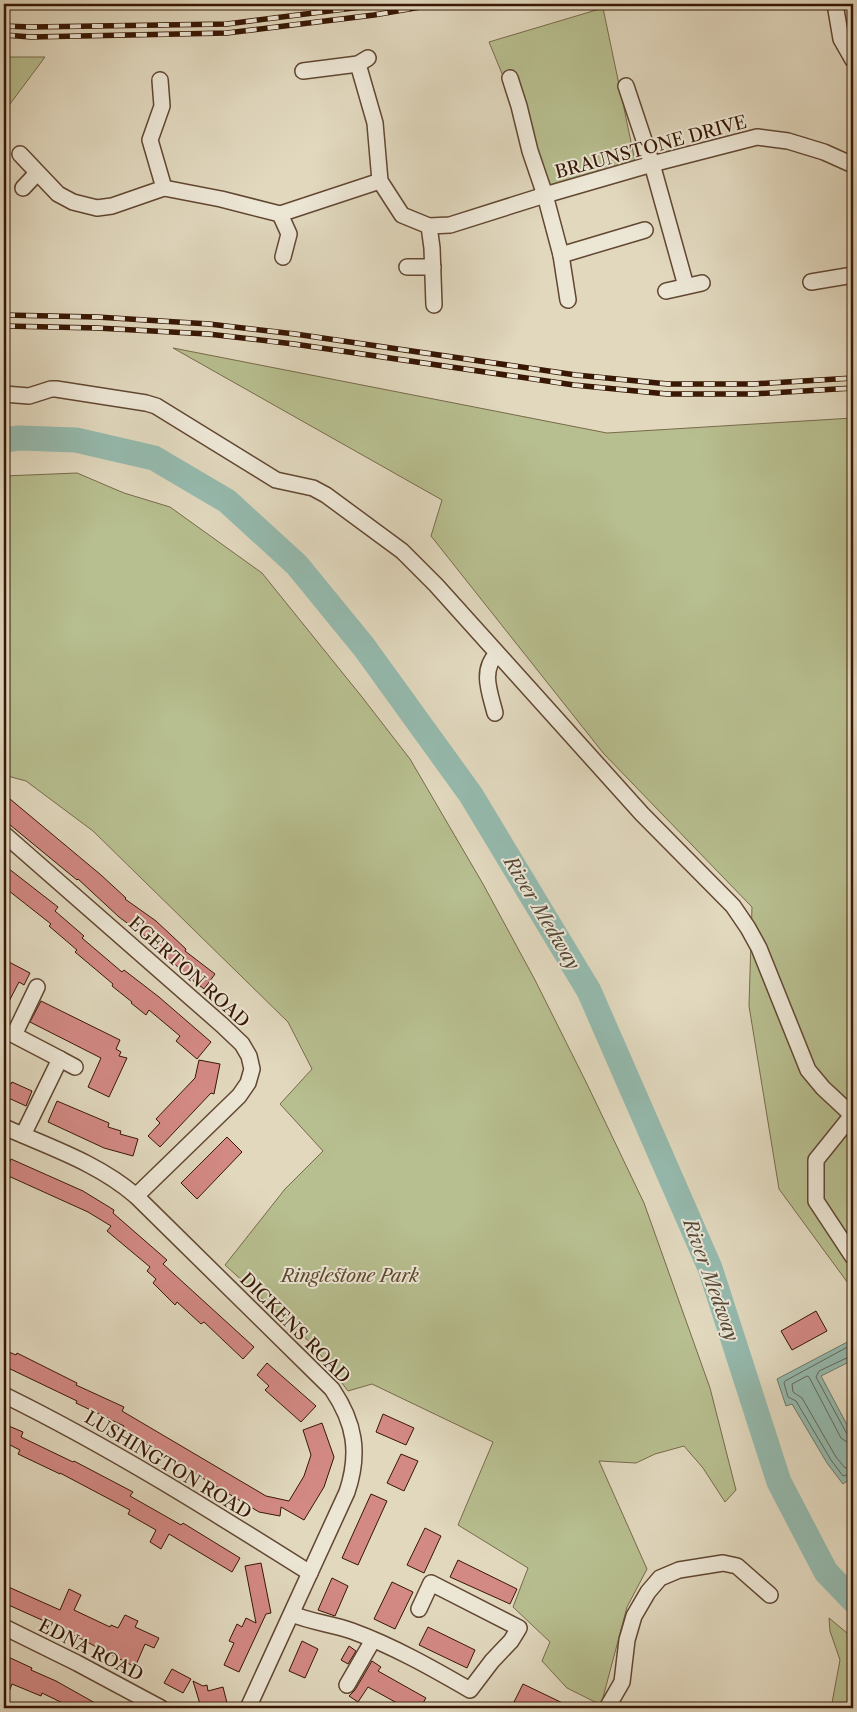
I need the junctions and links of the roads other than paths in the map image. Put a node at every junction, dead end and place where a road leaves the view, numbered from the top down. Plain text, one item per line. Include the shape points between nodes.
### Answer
1 (835, 4) edge
2 (853, 60) edge
3 (303, 71) dead end
4 (510, 78) dead end
5 (160, 80) dead end
6 (626, 86) dead end
7 (20, 154) dead end
8 (652, 164) junction
9 (853, 165) edge
10 (38, 173) junction
11 (380, 181) junction
12 (23, 188) dead end
13 (164, 188) junction
14 (545, 195) junction
15 (280, 214) junction
16 (429, 226) junction
17 (645, 230) dead end
18 (560, 255) junction
19 (282, 257) dead end
20 (433, 266) junction
21 (407, 267) dead end
22 (853, 275) edge
23 (702, 282) dead end
24 (811, 282) dead end
25 (686, 286) junction
26 (666, 291) dead end
27 (568, 300) dead end
28 (434, 305) dead end
29 (4, 394) edge
30 (497, 654) junction
31 (495, 712) dead end
32 (4, 835) edge
33 (37, 988) dead end
34 (60, 1059) junction
35 (75, 1067) dead end
36 (853, 1114) edge
37 (4, 1127) edge
38 (23, 1135) junction
39 (136, 1196) junction
40 (853, 1257) edge
41 (4, 1395) edge
42 (310, 1573) junction
43 (770, 1595) dead end
44 (419, 1609) dead end
45 (292, 1614) junction
46 (4, 1627) edge
47 (373, 1640) junction
48 (347, 1685) dead end
49 (161, 1708) edge
50 (248, 1708) edge
51 (606, 1708) edge

1 - 2 street via 841,39
3 - 11 street, BRAUNSTONE DRIVE via 356,63 375,123
4 - 14 street, BRAUNSTONE DRIVE
5 - 13 street via 162,106 150,140
6 - 8 street
7 - 10 street
8 - 9 street, BRAUNSTONE DRIVE via 757,137 788,141
8 - 14 street, BRAUNSTONE DRIVE
8 - 25 street
10 - 12 street
10 - 13 street via 58,194 73,202 98,208
11 - 15 street
11 - 16 street, BRAUNSTONE DRIVE via 402,215
13 - 15 street
14 - 16 street, BRAUNSTONE DRIVE via 450,225
14 - 18 street
15 - 19 street via 289,234
16 - 20 street
17 - 18 street
18 - 27 street
20 - 21 street
20 - 28 street
22 - 24 street
23 - 25 street
25 - 26 street
29 - 30 street via 29,396 56,388 146,403 166,411 276,480 318,490 409,557
30 - 31 street via 487,671
30 - 36 street via 642,814 734,906 758,948 808,1070 822,1088
32 - 39 street, EGERTON ROAD via 222,1025 242,1044 252,1063 251,1075 239,1096
33 - 34 street via 14,1035
34 - 35 street
34 - 38 street
36 - 40 street via 816,1160 816,1201
37 - 38 street, DICKENS ROAD
38 - 39 street, DICKENS ROAD via 104,1172
39 - 42 street, DICKENS ROAD via 332,1389 348,1417 355,1447 352,1478
41 - 42 street, LUSHINGTON ROAD via 113,1452
42 - 45 street, DICKENS ROAD
43 - 51 street via 737,1566 722,1563 679,1570 660,1578 634,1616 627,1640 622,1682
44 - 47 street via 431,1583 519,1628 470,1690
45 - 47 street
45 - 50 street, DICKENS ROAD
46 - 49 street, EDNA ROAD
47 - 48 street

